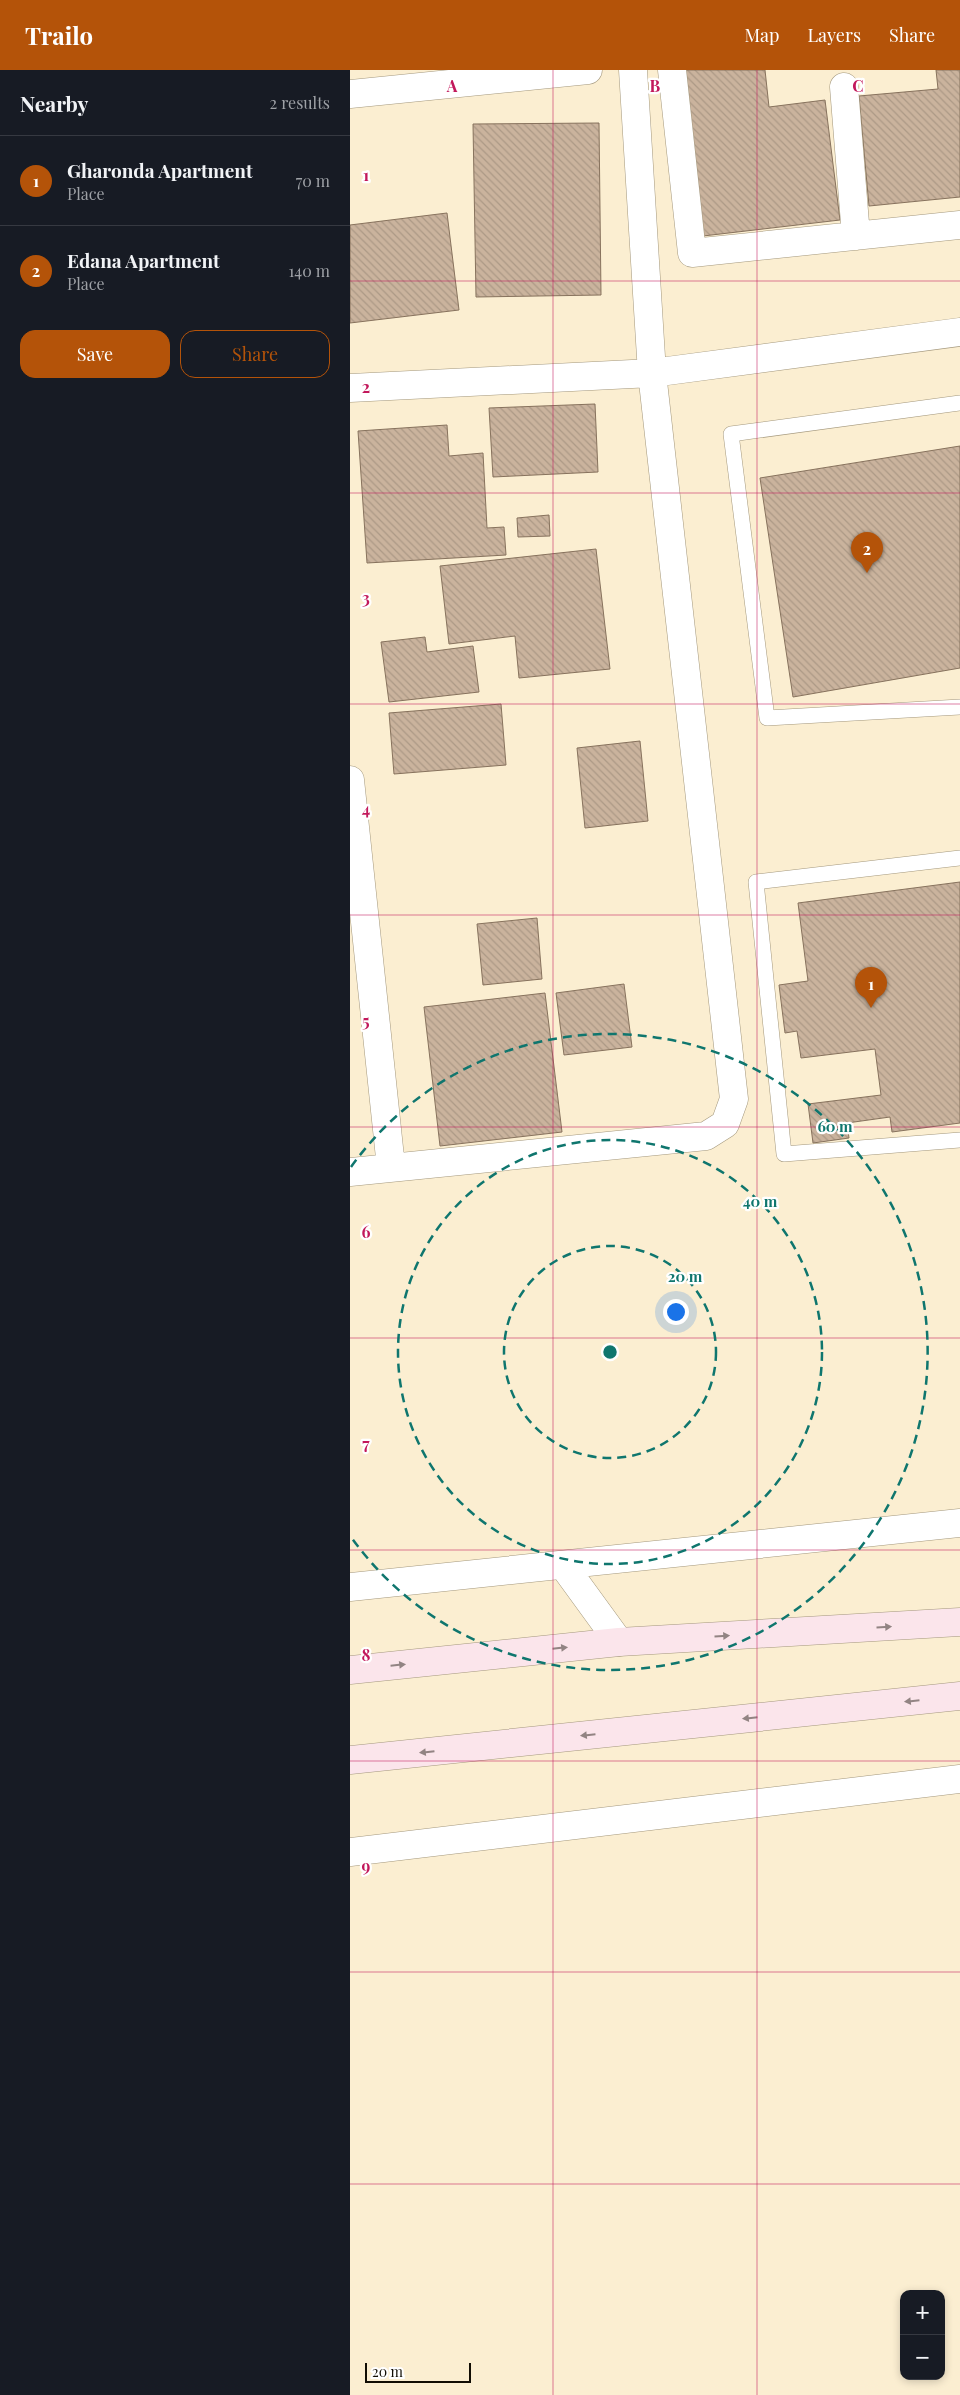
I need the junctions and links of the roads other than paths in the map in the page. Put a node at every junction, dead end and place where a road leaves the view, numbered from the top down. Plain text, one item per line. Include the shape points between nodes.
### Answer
1 (588, 70) edge
2 (633, 70) edge
3 (672, 70) edge
4 (844, 87) dead end
5 (350, 94) edge
6 (960, 225) edge
7 (856, 236) junction
8 (960, 332) edge
9 (652, 373) junction
10 (350, 388) edge
11 (960, 403) edge
12 (960, 707) edge
13 (350, 780) edge
14 (960, 858) edge
15 (960, 1140) edge
16 (392, 1168) junction
17 (350, 1172) edge
18 (960, 1523) edge
19 (563, 1565) junction
20 (350, 1588) edge
21 (960, 1622) edge
22 (619, 1642) junction
23 (350, 1670) edge
24 (960, 1696) edge
25 (350, 1760) edge
26 (960, 1778) edge
27 (350, 1852) edge

1 - 5 street
2 - 9 street
3 - 7 street via 692,253
4 - 7 street
6 - 7 street
8 - 9 street
9 - 10 street
9 - 16 street via 734,1099 725,1124 706,1136
11 - 12 lane via 731,434 767,718
13 - 16 street
14 - 15 lane via 756,882 784,1154
16 - 17 street
18 - 19 street
19 - 20 street
19 - 22 street
22 -> 21 street
23 -> 22 street
24 -> 25 street
26 - 27 street

